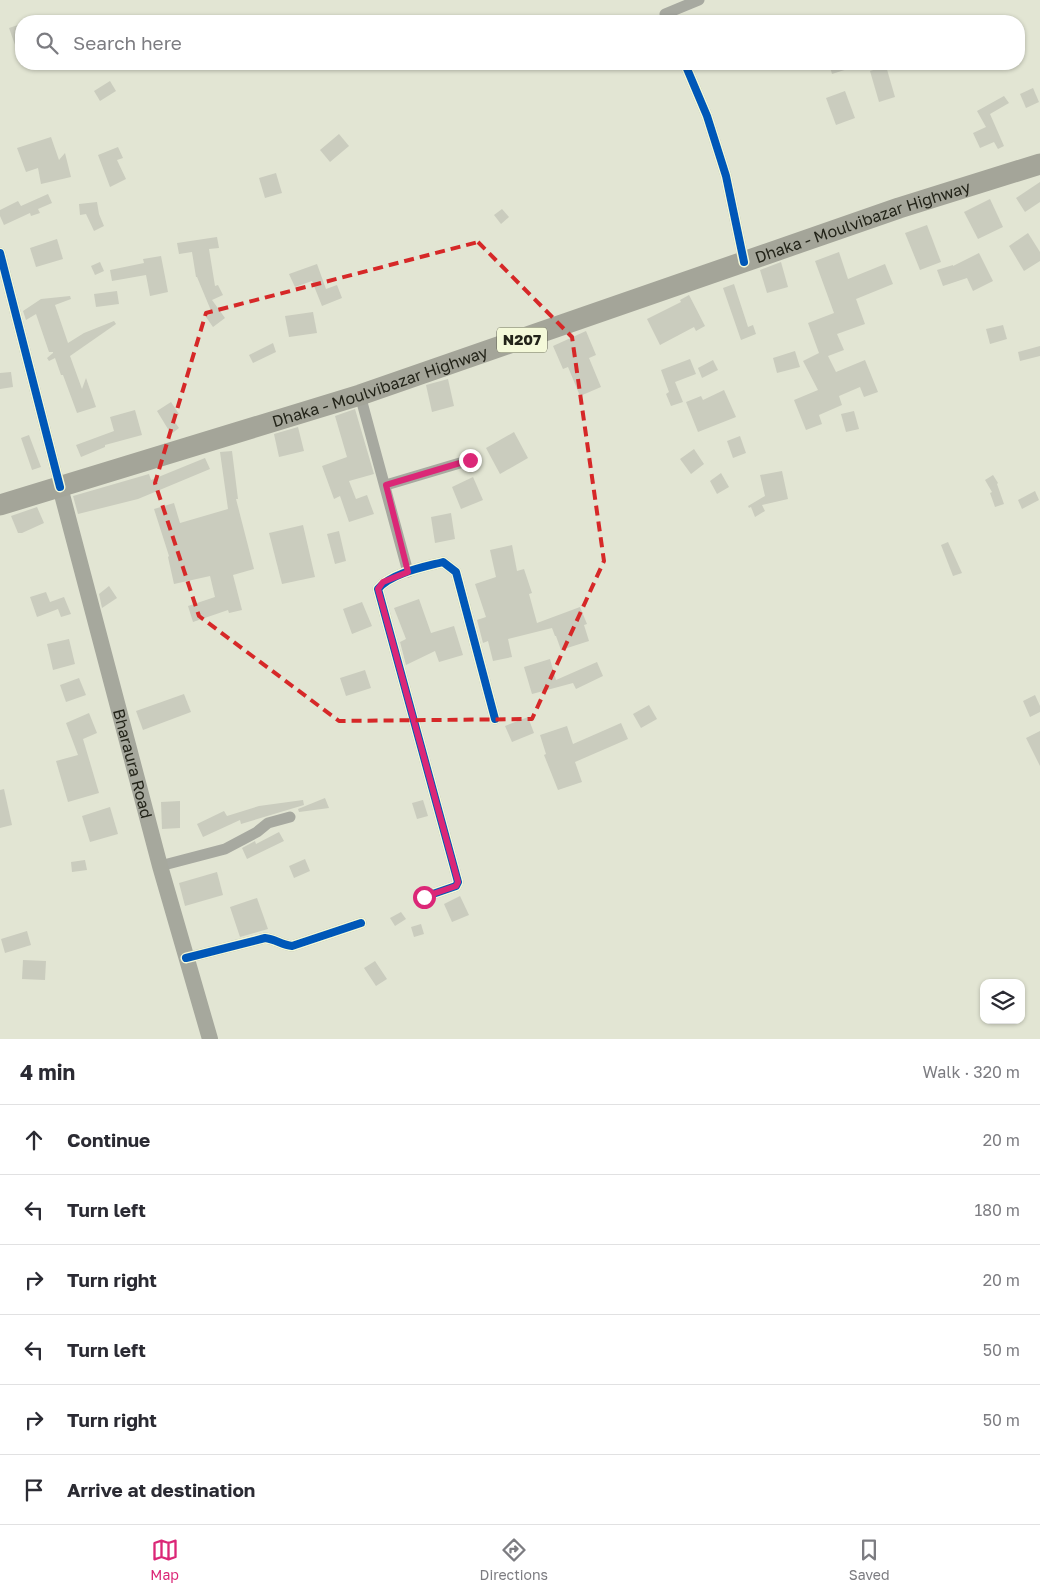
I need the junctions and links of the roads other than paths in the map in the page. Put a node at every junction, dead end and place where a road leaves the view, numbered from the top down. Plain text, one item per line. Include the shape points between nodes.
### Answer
1 (700, 0) edge
2 (665, 15) edge
3 (688, 70) edge
4 (1040, 164) edge
5 (0, 253) edge
6 (744, 262) junction
7 (360, 396) junction
8 (470, 460) dead end
9 (386, 485) junction
10 (60, 487) junction
11 (0, 505) edge
12 (408, 572) junction
13 (495, 719) dead end
14 (290, 817) dead end
15 (160, 866) junction
16 (424, 897) dead end
17 (360, 923) dead end
18 (186, 958) junction
19 (210, 1039) edge

1 - 2 street
3 - 6 street via 726,176
4 - 6 highway, Dhaka - Moulvibazar Highway / N207
5 - 10 street
6 - 7 highway, Dhaka - Moulvibazar Highway / N207
7 - 9 street
7 - 10 highway, Dhaka - Moulvibazar Highway / N207
8 - 9 street
9 - 12 street
10 - 11 highway, Dhaka - Moulvibazar Highway / N207
10 - 15 main road, Bharaura Road
12 - 13 street via 443,562 456,572
12 - 16 street via 383,582 378,589 458,882 456,886
14 - 15 street via 268,823 225,849
15 - 18 main road, Bharaura Road
17 - 18 street via 292,946 265,938
18 - 19 main road, Bharaura Road

